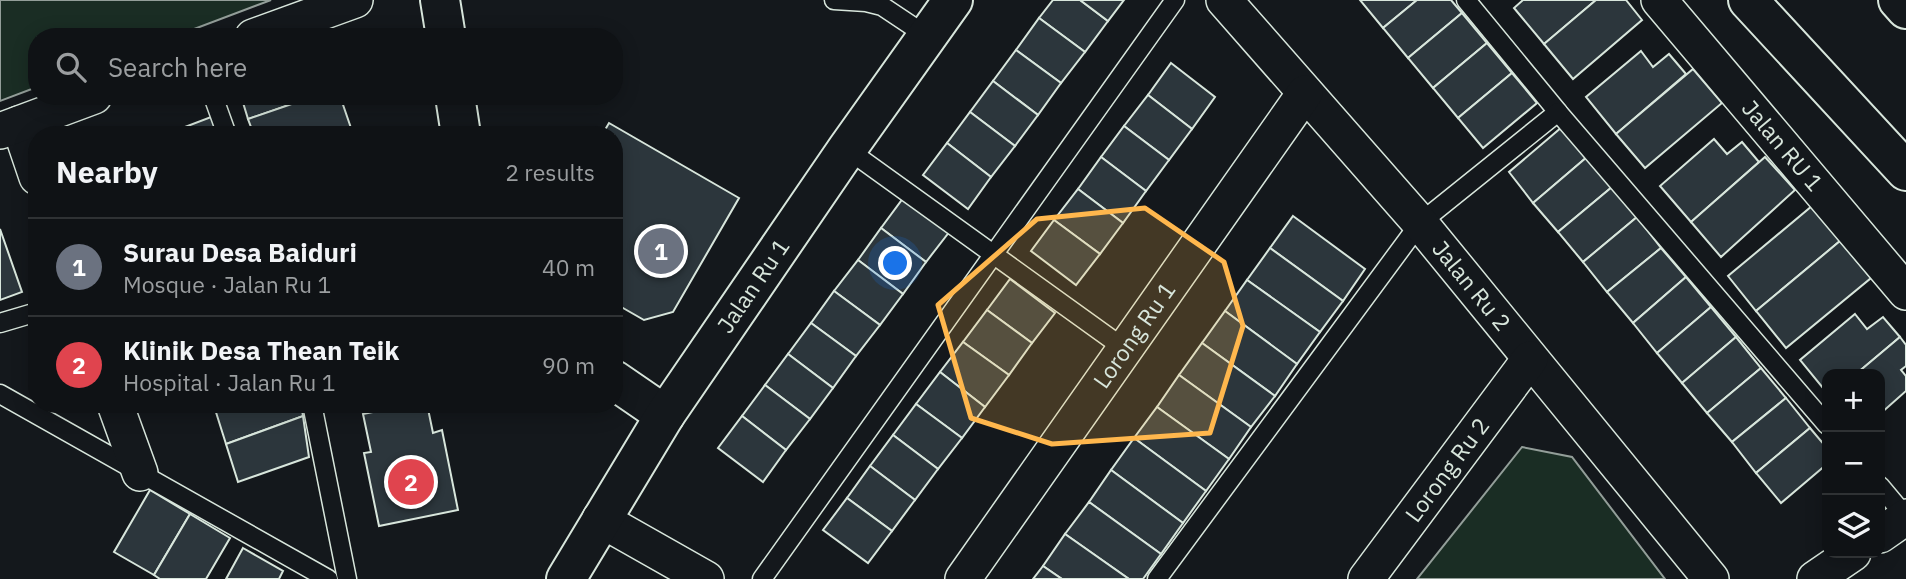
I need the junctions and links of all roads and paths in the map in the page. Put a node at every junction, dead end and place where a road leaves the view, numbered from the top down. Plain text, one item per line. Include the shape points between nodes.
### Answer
1 (355, 0) edge
2 (440, 0) edge
3 (834, 0) edge
4 (953, 0) edge
5 (1175, 0) edge
6 (1224, 0) edge
7 (1466, 0) edge
8 (1659, 0) edge
9 (1748, 0) edge
10 (1898, 0) edge
11 (1906, 9) edge
12 (278, 28) edge
13 (445, 28) edge
14 (927, 36) junction
15 (1306, 93) junction
16 (70, 105) edge
17 (216, 105) edge
18 (456, 105) edge
19 (1558, 112) junction
20 (225, 126) edge
21 (460, 126) edge
22 (10, 128) edge
23 (847, 149) junction
24 (28, 161) edge
25 (1906, 171) edge
26 (1420, 223) junction
27 (994, 254) junction
28 (1906, 292) edge
29 (28, 315) edge
30 (0, 323) edge
31 (1125, 349) junction
32 (1530, 359) junction
33 (623, 386) edge
34 (0, 394) edge
35 (28, 410) edge
36 (34, 413) edge
37 (118, 413) edge
38 (314, 413) edge
39 (665, 415) junction
40 (1822, 419) edge
41 (140, 473) junction
42 (1885, 492) edge
43 (1906, 517) edge
44 (600, 519) junction
45 (1885, 532) edge
46 (1846, 558) edge
47 (328, 579) edge
48 (347, 579) edge
49 (566, 579) edge
50 (706, 579) edge
51 (762, 579) edge
52 (963, 579) edge
53 (1157, 579) edge
54 (1366, 579) edge
55 (1711, 579) edge
56 (1815, 579) edge

1 - 12 street
2 - 13 street
3 - 14 lane via 881,6
4 - 14 street, Jalan Ru 1
5 - 27 lane
6 - 15 street, Jalan Ru 2
7 - 19 lane
8 - 28 street, Jalan RU 1
9 - 25 street
10 - 11 street
14 - 23 street, Jalan Ru 1
15 - 26 street, Jalan Ru 2
15 - 31 street, Lorong Ru 1
16 - 22 street
17 - 20 lane
18 - 21 street
19 - 26 lane
19 - 40 lane
22 - 24 street
23 - 27 lane
23 - 39 street, Jalan Ru 1
26 - 32 street, Jalan Ru 2
26 - 53 lane
27 - 31 lane
27 - 51 lane
29 - 30 lane
31 - 52 street, Lorong Ru 1
32 - 54 street, Lorong Ru 2
32 - 55 street, Jalan Ru 2
33 - 39 street
34 - 35 lane
36 - 41 lane
37 - 41 street
38 - 48 lane
39 - 44 street, Jalan Ru 1
41 - 47 lane
42 - 43 lane
43 - 45 street
44 - 49 street, Jalan Ru 1
44 - 50 street
46 - 56 street

